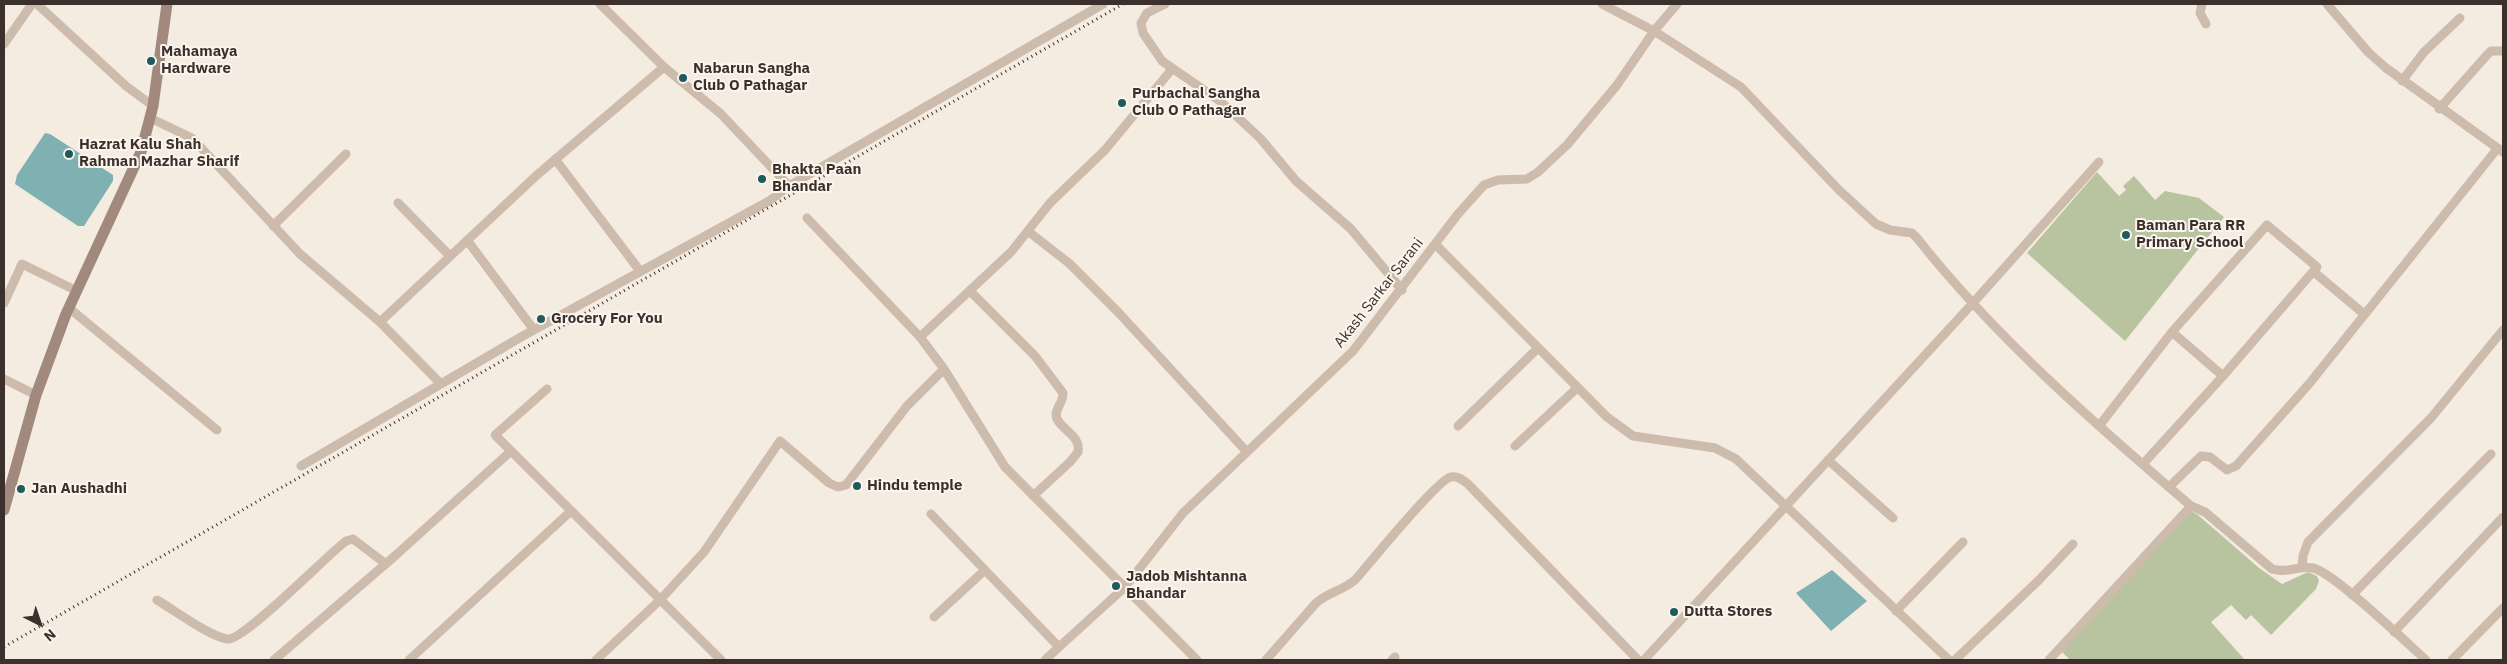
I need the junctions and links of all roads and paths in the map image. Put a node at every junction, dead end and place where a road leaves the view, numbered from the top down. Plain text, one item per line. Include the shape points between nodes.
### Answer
1 (32, 4) edge
2 (37, 4) edge
3 (166, 4) edge
4 (600, 4) edge
5 (1103, 4) edge
6 (1164, 4) edge
7 (1602, 4) edge
8 (1677, 4) edge
9 (2202, 4) edge
10 (2327, 4) edge
11 (2460, 18) dead end
12 (2206, 24) dead end
13 (1654, 31) junction
14 (4, 44) edge
15 (2503, 51) edge
16 (664, 67) junction
17 (1172, 69) junction
18 (2402, 81) junction
19 (153, 106) junction
20 (2439, 108) junction
21 (150, 118) junction
22 (2500, 151) edge
23 (346, 154) dead end
24 (555, 159) junction
25 (2099, 162) dead end
26 (789, 186) junction
27 (398, 203) dead end
28 (808, 218) dead end
29 (273, 226) junction
30 (1029, 232) junction
31 (467, 240) junction
32 (1435, 244) junction
33 (450, 256) junction
34 (640, 271) junction
35 (2314, 272) junction
36 (1402, 290) junction
37 (77, 291) junction
38 (971, 292) junction
39 (4, 303) edge
40 (1973, 303) junction
41 (69, 308) junction
42 (2364, 314) junction
43 (380, 322) junction
44 (534, 330) junction
45 (2503, 330) edge
46 (2172, 332) junction
47 (920, 337) junction
48 (1538, 348) junction
49 (944, 369) junction
50 (2223, 376) junction
51 (4, 379) edge
52 (441, 384) junction
53 (1577, 388) junction
54 (547, 389) dead end
55 (36, 395) junction
56 (1458, 426) dead end
57 (2099, 426) junction
58 (217, 430) dead end
59 (1515, 446) dead end
60 (510, 451) junction
61 (1247, 452) junction
62 (2491, 454) dead end
63 (1828, 460) junction
64 (2143, 464) junction
65 (301, 466) dead end
66 (2169, 487) junction
67 (1033, 496) junction
68 (1786, 506) junction
69 (2191, 506) junction
70 (4, 510) edge
71 (571, 511) junction
72 (931, 514) dead end
73 (2503, 517) edge
74 (1893, 518) dead end
75 (1963, 542) dead end
76 (2073, 544) dead end
77 (386, 564) junction
78 (2302, 567) junction
79 (985, 570) junction
80 (1125, 587) junction
81 (2352, 595) junction
82 (157, 600) dead end
83 (660, 600) junction
84 (2503, 608) edge
85 (1896, 611) junction
86 (934, 617) dead end
87 (2394, 632) junction
88 (1059, 647) junction
89 (2421, 659) edge
90 (274, 660) edge
91 (409, 660) edge
92 (596, 660) edge
93 (721, 660) edge
94 (1045, 660) edge
95 (1197, 660) edge
96 (1266, 660) edge
97 (1638, 660) edge
98 (1644, 660) edge
99 (1948, 660) edge
100 (1955, 660) edge
101 (2049, 660) edge
102 (2452, 660) edge

1 - 14 street
2 - 19 street via 126,86
3 - 19 street
4 - 16 street
5 - 26 street
6 - 17 street via 1144,16 1142,27 1156,54
7 - 13 street
8 - 13 street, Akash Sarkar Sarani
9 - 12 street via 2200,13
10 - 18 street via 2368,52
11 - 18 street via 2424,52
13 - 32 street, Akash Sarkar Sarani via 1616,85 1550,162 1527,179 1498,180 1484,185
13 - 40 street via 1741,87 1876,224 1912,233 1918,238
15 - 20 street via 2491,51
16 - 24 street
16 - 26 street via 721,114
17 - 30 street via 1105,150 1050,203
17 - 36 street via 1220,101 1260,138 1296,181 1351,229
18 - 20 street
19 - 21 street
20 - 22 street
21 - 29 street via 192,138
21 - 37 street via 128,184
22 - 42 street
23 - 29 street
24 - 31 street
24 - 34 street
25 - 40 street
26 - 34 street via 769,201
27 - 33 street
28 - 47 street
29 - 43 street via 307,260
30 - 38 street
30 - 61 street via 1070,264 1118,312
31 - 33 street
31 - 44 street
32 - 36 street, Akash Sarkar Sarani
32 - 48 street
33 - 43 street
34 - 44 street
35 - 42 street
35 - 46 street via 2317,267 2266,225
35 - 50 street
36 - 61 street, Akash Sarkar Sarani via 1354,351
37 - 39 street via 22,264
37 - 41 street
38 - 47 street
38 - 67 street via 1035,356 1063,393 1057,419 1077,441 1078,452
40 - 57 street
40 - 63 street
41 - 55 street
41 - 58 street
42 - 66 street via 2309,384 2236,466 2227,470 2210,457 2201,456
43 - 52 street
44 - 52 street
45 - 78 street via 2431,418 2308,542
46 - 50 street
46 - 57 street
47 - 49 street
48 - 53 street
48 - 56 street
49 - 67 street via 998,458
49 - 83 street via 907,406 846,485 838,487 829,483 780,441 704,552
50 - 64 street
51 - 55 street
52 - 65 street
53 - 59 street
53 - 68 street via 1633,436 1723,451
54 - 60 street via 495,435
55 - 70 street
57 - 64 street
60 - 71 street
60 - 77 street
61 - 80 street, Akash Sarkar Sarani via 1183,513
62 - 81 street
63 - 68 street
63 - 74 street
64 - 66 street
66 - 69 street
67 - 80 street
68 - 85 street
68 - 98 street
69 - 78 street via 2205,512 2272,569 2286,572
69 - 101 street
71 - 83 street
71 - 91 street
72 - 79 street
73 - 87 street
75 - 85 street
76 - 100 street
77 - 82 street via 353,538 346,541 235,639 217,635
77 - 90 street
78 - 81 street via 2315,568
79 - 86 street
79 - 88 street
80 - 88 street, Akash Sarkar Sarani
80 - 95 street
81 - 87 street
83 - 92 street
83 - 93 street
84 - 102 street
85 - 99 street
87 - 89 street
88 - 94 street, Akash Sarkar Sarani
96 - 97 street via 1316,603 1356,579 1443,480 1450,477 1460,477 1468,484

